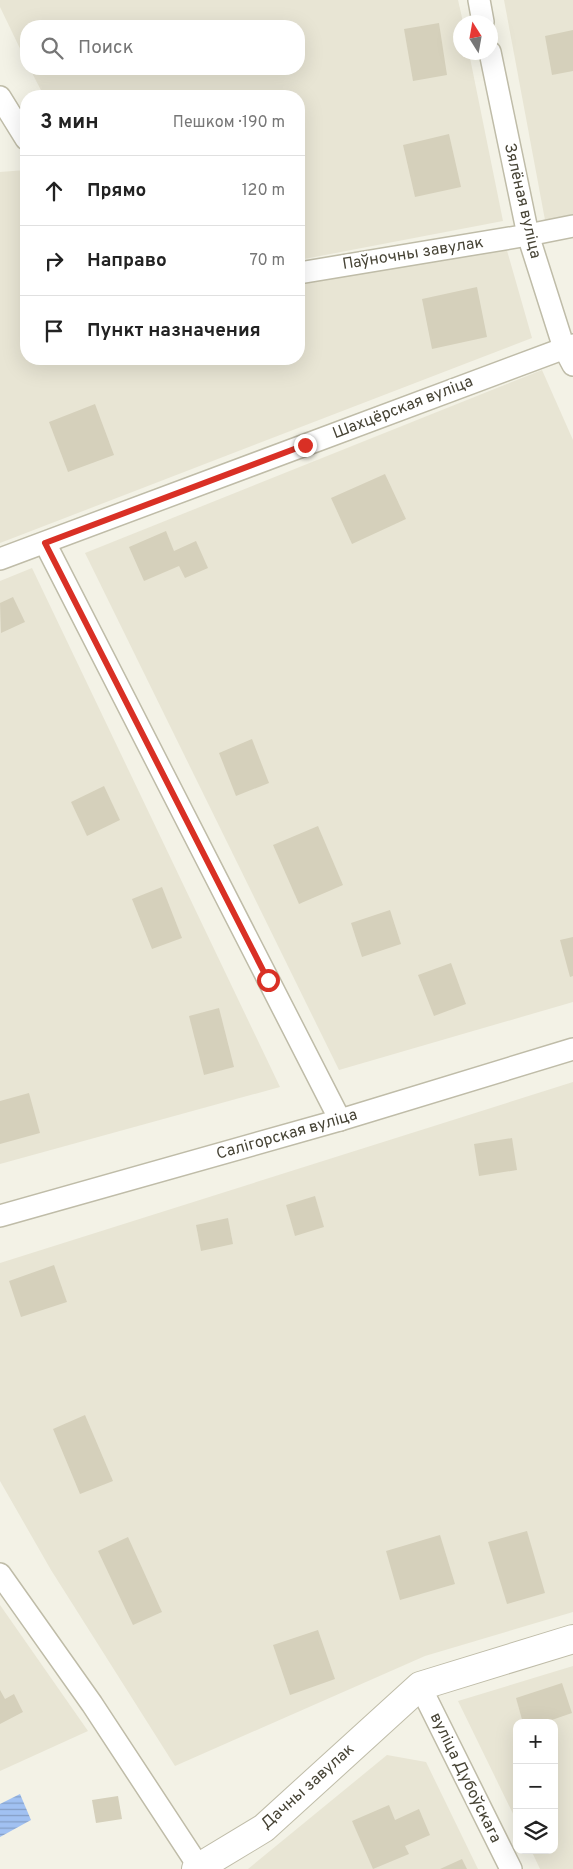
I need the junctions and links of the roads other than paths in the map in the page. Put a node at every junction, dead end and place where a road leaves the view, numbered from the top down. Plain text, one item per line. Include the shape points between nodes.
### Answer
1 (479, 0) edge
2 (482, 15) edge
3 (492, 60) edge
4 (0, 97) edge
5 (20, 129) edge
6 (573, 226) edge
7 (528, 235) junction
8 (305, 272) edge
9 (570, 352) edge
10 (45, 543) junction
11 (0, 559) edge
12 (573, 1049) edge
13 (340, 1120) junction
14 (0, 1216) edge
15 (0, 1574) edge
16 (573, 1639) edge
17 (420, 1686) junction
18 (198, 1868) edge
19 (511, 1869) edge

1 - 2 street
3 - 7 street, Зялёная вуліца
4 - 5 street
6 - 7 street
7 - 8 street, Паўночны завулак
7 - 9 street, Зялёная вуліца
9 - 10 street, Шахцёрская вуліца
10 - 11 street, Шахцёрская вуліца
10 - 13 street
12 - 13 street, Салігорская вуліца
13 - 14 street, Салігорская вуліца
15 - 18 street, Дачны завулак via 92,1704
16 - 17 street, Дачны завулак
17 - 18 street, Дачны завулак via 264,1828
17 - 19 street, вуліца Дубоўскага

